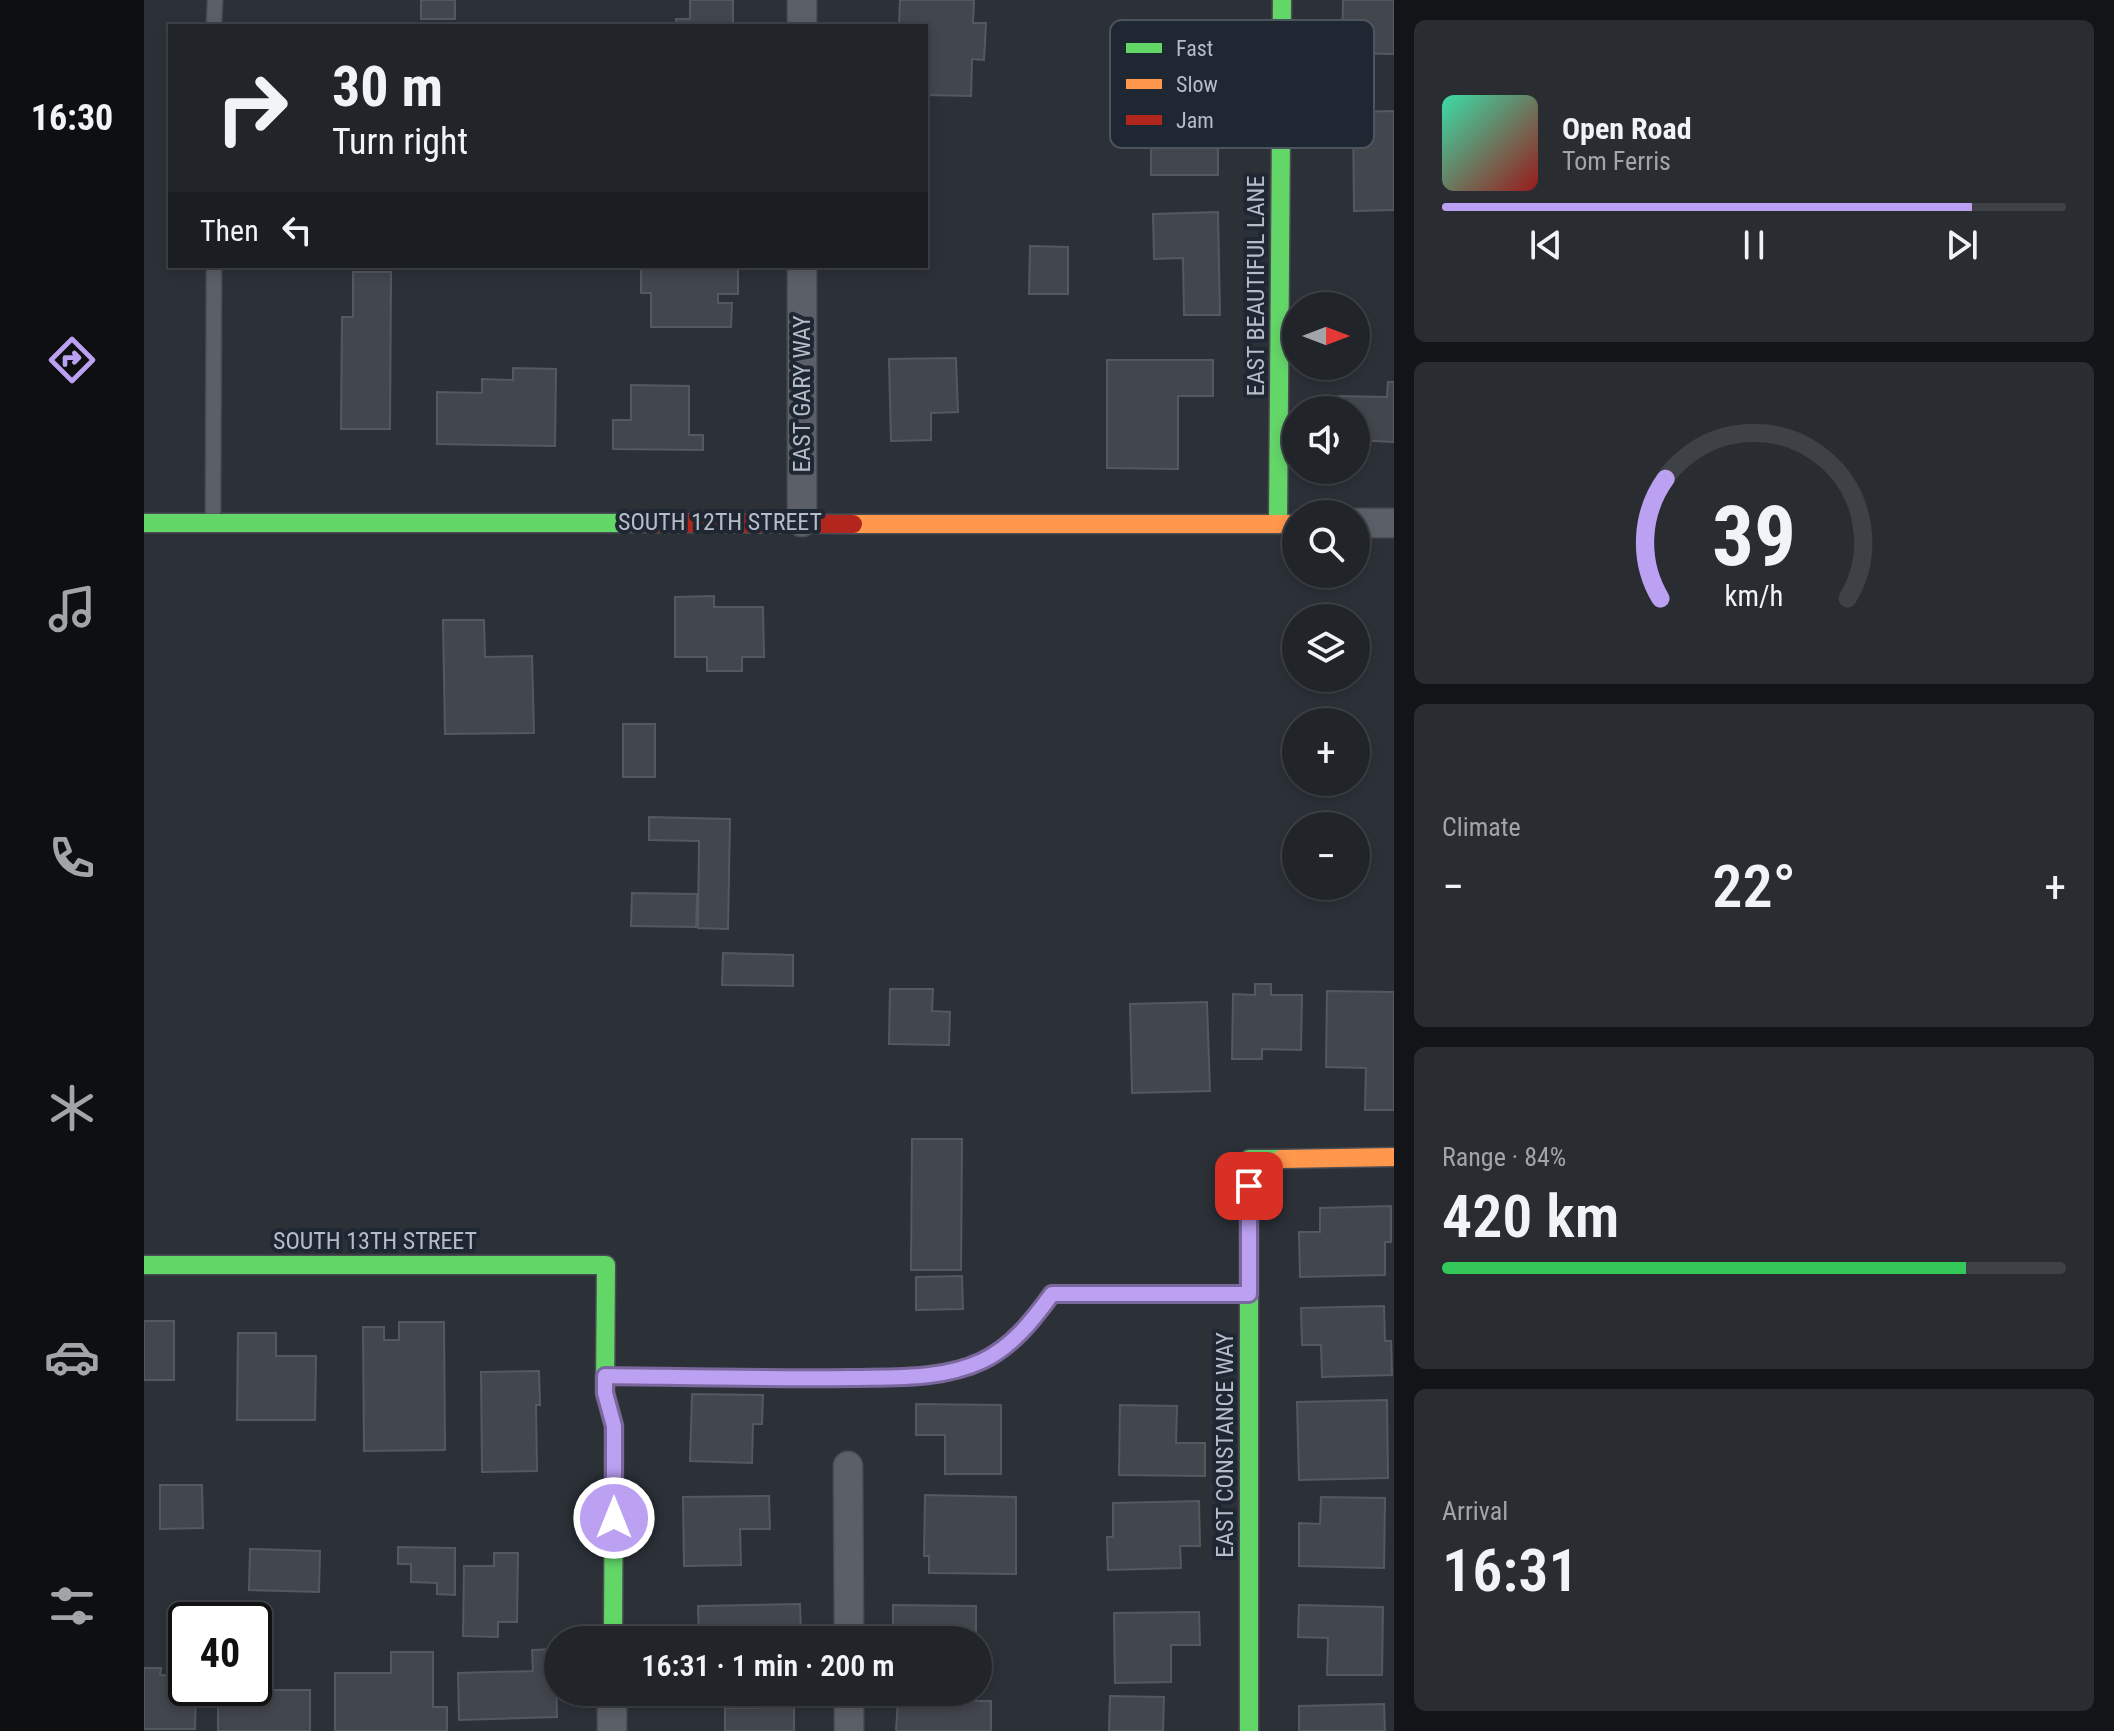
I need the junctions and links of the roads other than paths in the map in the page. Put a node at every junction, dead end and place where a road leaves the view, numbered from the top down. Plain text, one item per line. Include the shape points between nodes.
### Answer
1 (215, 0) edge
2 (802, 0) edge
3 (1282, 0) edge
4 (1282, 20) edge
5 (214, 24) edge
6 (802, 24) edge
7 (1283, 148) edge
8 (214, 268) edge
9 (802, 268) edge
10 (1287, 500) edge
11 (213, 522) junction
12 (802, 522) junction
13 (144, 523) edge
14 (1370, 523) edge
15 (1394, 523) edge
16 (1282, 524) edge
17 (1394, 1157) edge
18 (144, 1265) edge
19 (1249, 1294) junction
20 (605, 1376) junction
21 (848, 1466) dead end
22 (613, 1626) edge
23 (849, 1626) edge
24 (612, 1706) edge
25 (849, 1706) edge
26 (612, 1731) edge
27 (849, 1731) edge
28 (1249, 1731) edge

1 - 5 lane
2 - 6 street
3 - 4 street, EAST BEAUTIFUL LANE
7 - 10 street, EAST BEAUTIFUL LANE
8 - 11 lane
9 - 12 street, EAST GARY WAY
11 - 12 street, SOUTH 12TH STREET
11 - 13 street, SOUTH 12TH STREET
12 - 16 street, SOUTH 12TH STREET
14 - 15 street
17 - 19 street, EAST CONSTANCE WAY via 1249,1159
18 - 20 street, SOUTH 13TH STREET via 606,1265
19 - 20 lane via 1052,1294 1018,1336 983,1361 952,1372 819,1379
19 - 28 street, EAST CONSTANCE WAY
20 - 22 street via 614,1426
21 - 23 street
24 - 26 street
25 - 27 street

